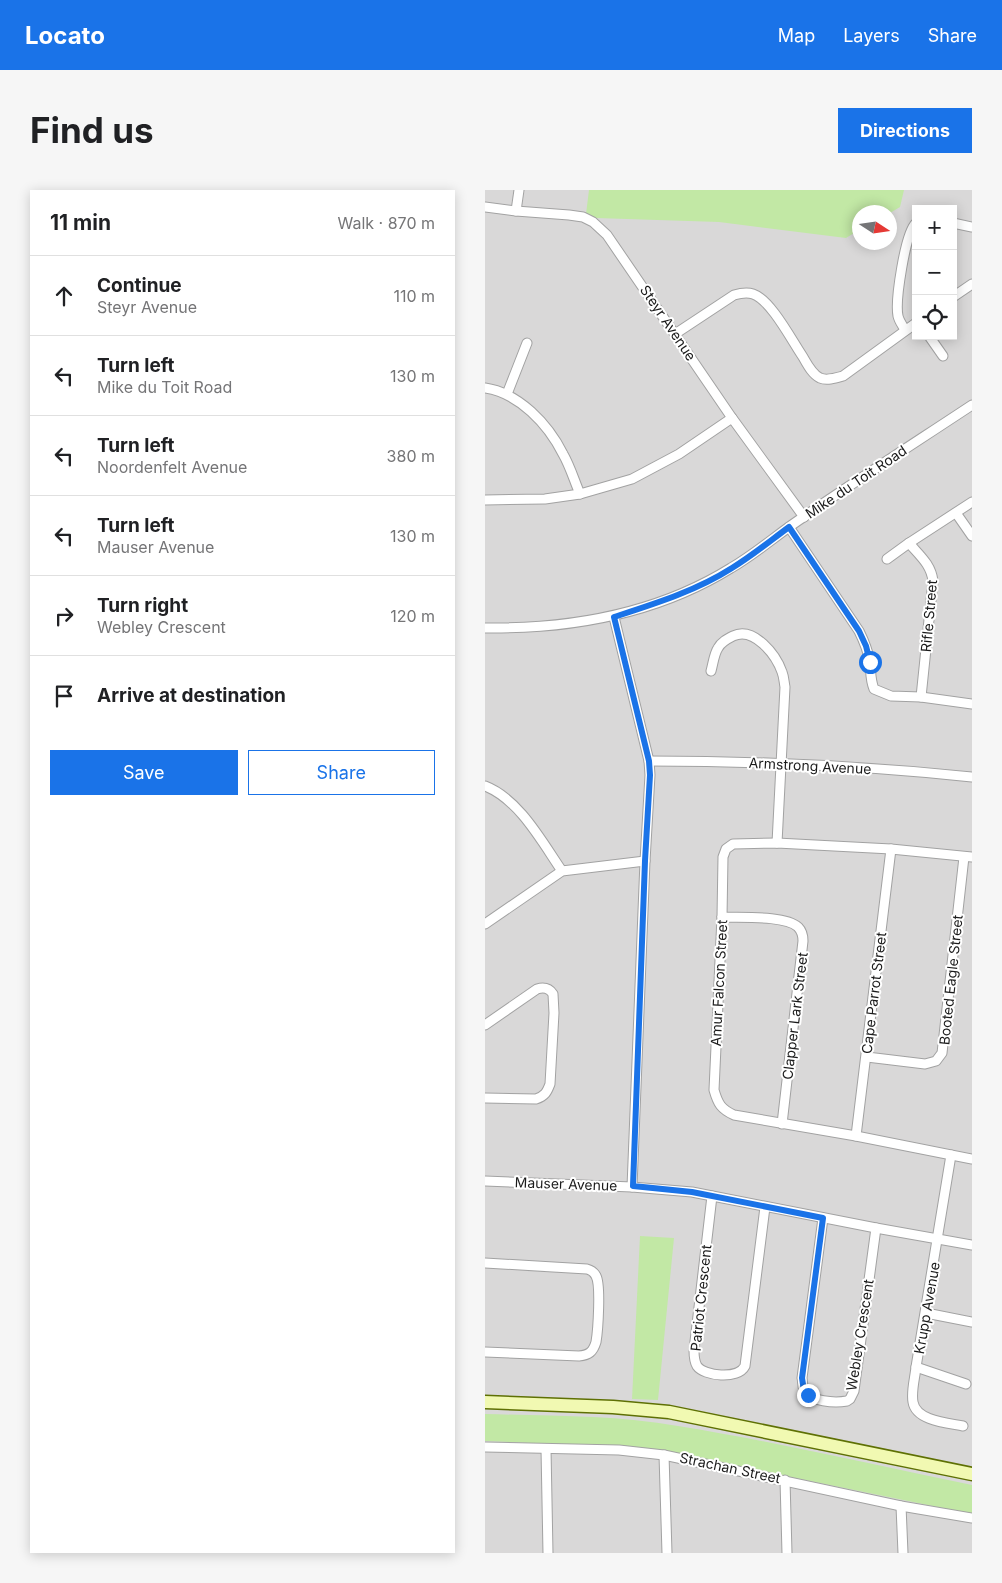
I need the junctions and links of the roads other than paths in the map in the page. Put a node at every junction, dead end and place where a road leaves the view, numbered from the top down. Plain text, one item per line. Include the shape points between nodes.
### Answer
1 (519, 190) edge
2 (485, 207) edge
3 (516, 211) junction
4 (957, 223) edge
5 (912, 226) edge
6 (972, 227) edge
7 (972, 284) edge
8 (956, 295) edge
9 (912, 326) edge
10 (905, 330) junction
11 (675, 334) junction
12 (932, 340) edge
13 (527, 342) dead end
14 (943, 356) dead end
15 (485, 388) edge
16 (507, 394) junction
17 (972, 405) edge
18 (732, 418) junction
19 (580, 494) junction
20 (485, 500) edge
21 (972, 502) edge
22 (956, 513) junction
23 (804, 516) junction
24 (789, 527) junction
25 (972, 536) edge
26 (909, 543) junction
27 (887, 559) dead end
28 (614, 617) junction
29 (485, 628) edge
30 (711, 671) dead end
31 (921, 697) junction
32 (972, 704) edge
33 (649, 761) junction
34 (781, 764) junction
35 (972, 776) edge
36 (485, 786) edge
37 (777, 843) junction
38 (891, 849) junction
39 (968, 857) edge
40 (645, 861) junction
41 (562, 871) junction
42 (722, 917) junction
43 (485, 924) edge
44 (485, 1025) edge
45 (867, 1057) junction
46 (485, 1098) edge
47 (782, 1124) junction
48 (856, 1136) junction
49 (951, 1156) junction
50 (972, 1159) edge
51 (485, 1181) edge
52 (633, 1186) junction
53 (712, 1196) junction
54 (765, 1207) junction
55 (823, 1218) junction
56 (876, 1228) junction
57 (938, 1240) junction
58 (972, 1245) edge
59 (485, 1263) edge
60 (926, 1313) junction
61 (972, 1322) edge
62 (485, 1352) edge
63 (916, 1366) junction
64 (966, 1384) dead end
65 (485, 1402) edge
66 (963, 1426) dead end
67 (485, 1447) edge
68 (546, 1449) junction
69 (664, 1455) junction
70 (972, 1474) edge
71 (785, 1480) junction
72 (901, 1506) junction
73 (972, 1518) edge
74 (548, 1553) edge
75 (667, 1553) edge
76 (787, 1553) edge
77 (903, 1553) edge

1 - 3 street
2 - 3 street, Steyr Avenue
3 - 11 street, Steyr Avenue via 569,214 593,222 607,235
4 - 6 street
5 - 10 street via 897,304 898,317
7 - 8 street
9 - 10 street
10 - 11 street via 843,376 831,379 820,378 810,369 773,312 754,294 734,295
11 - 18 street, Steyr Avenue
12 - 14 street
13 - 16 street
15 - 16 street
16 - 19 street via 519,401 553,437
17 - 23 street, Mike du Toit Road
18 - 19 street via 679,454 632,479
18 - 23 street, Steyr Avenue
19 - 20 street via 545,499
21 - 22 street
22 - 25 street
22 - 26 street
23 - 24 street, Mike du Toit Road
24 - 28 street, Mike du Toit Road via 732,568 705,582 654,605
24 - 31 street via 859,631 866,646 875,689 891,696
26 - 27 street
26 - 31 street, Rifle Street via 928,564 933,581
28 - 29 street, Mike du Toit Road via 523,629
28 - 33 street
30 - 34 street via 718,648 737,634 760,640 773,656 782,671 785,687
31 - 32 street
33 - 34 street, Armstrong Avenue
33 - 40 street
34 - 35 street, Armstrong Avenue
34 - 37 street
36 - 41 street via 496,790 519,810
37 - 38 street, Amur Falcon Street
37 - 42 street, Amur Falcon Street via 733,844 726,849 723,857
38 - 39 street, Amur Falcon Street
38 - 45 street, Cape Parrot Street
39 - 45 street, Booted Eagle Street via 942,1054 936,1061 925,1064
40 - 41 street
40 - 52 street
41 - 43 street
42 - 47 street, Amur Falcon Street via 717,1102 723,1110 734,1115
42 - 47 street, Clapper Lark Street via 780,920 793,923 802,932
44 - 46 street via 537,990 546,988 553,994 548,1090 536,1099
45 - 48 street, Cape Parrot Street
47 - 48 street, Amur Falcon Street
48 - 49 street, Amur Falcon Street
49 - 50 street, Amur Falcon Street
49 - 57 street, Krupp Avenue
51 - 52 street, Mauser Avenue
52 - 53 street, Mauser Avenue
53 - 54 street, Mauser Avenue
53 - 54 street, Patriot Crescent via 694,1350 698,1367 707,1372 730,1376 740,1373 745,1366
54 - 55 street, Mauser Avenue
55 - 56 street, Mauser Avenue
55 - 56 street, Webley Crescent via 802,1378 804,1391 815,1398 847,1401 854,1391
56 - 57 street, Mauser Avenue
57 - 58 street, Mauser Avenue
57 - 60 street, Krupp Avenue
59 - 62 street via 587,1269 593,1271 598,1280 596,1342 588,1354
60 - 61 street
60 - 63 street, Krupp Avenue
63 - 64 street
63 - 66 street, Krupp Avenue via 913,1399 917,1411 934,1420
65 - 70 street via 669,1412
67 - 68 street, Strachan Street
68 - 69 street, Strachan Street via 619,1450
68 - 74 street
69 - 71 street, Strachan Street
69 - 75 street
71 - 72 street, Strachan Street
71 - 76 street
72 - 73 street, Strachan Street
72 - 77 street

